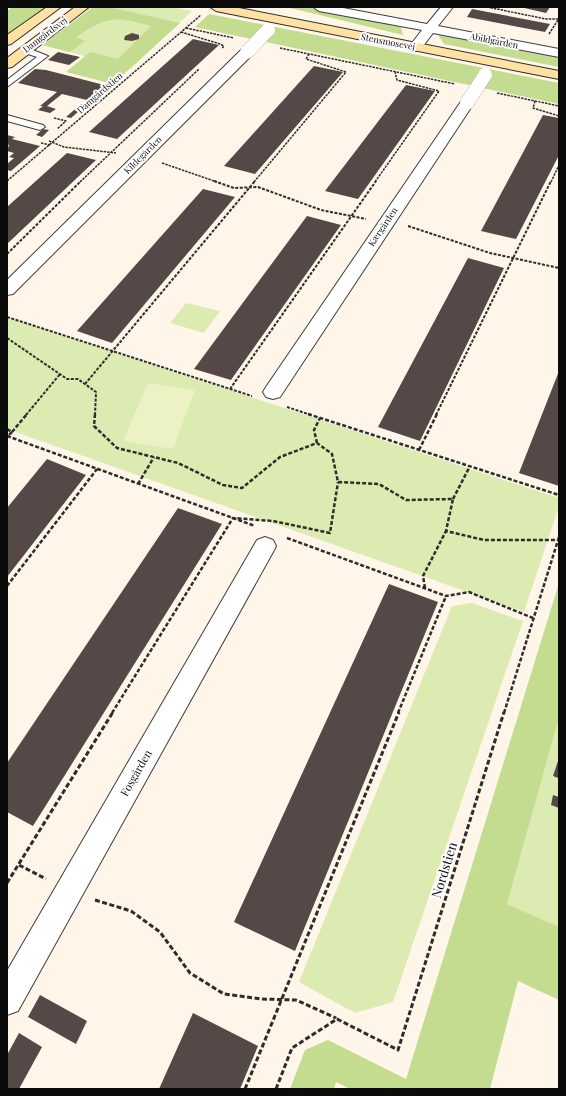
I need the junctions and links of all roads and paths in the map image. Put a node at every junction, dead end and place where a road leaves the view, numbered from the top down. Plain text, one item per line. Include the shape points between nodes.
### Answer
1 (55, 7) edge
2 (83, 7) edge
3 (216, 7) edge
4 (323, 7) edge
5 (447, 7) edge
6 (486, 7) edge
7 (202, 15) dead end
8 (279, 20) junction
9 (559, 20) edge
10 (186, 28) junction
11 (430, 28) junction
12 (181, 32) junction
13 (7, 41) edge
14 (244, 45) junction
15 (279, 47) dead end
16 (415, 47) junction
17 (25, 50) junction
18 (218, 52) dead end
19 (559, 53) edge
20 (309, 54) junction
21 (493, 62) junction
22 (7, 64) edge
23 (201, 67) dead end
24 (395, 72) junction
25 (559, 75) edge
26 (7, 84) edge
27 (457, 85) dead end
28 (496, 93) dead end
29 (535, 101) junction
30 (559, 106) edge
31 (559, 116) edge
32 (7, 118) edge
33 (40, 127) dead end
34 (42, 143) dead end
35 (53, 143) junction
36 (50, 145) junction
37 (112, 152) junction
38 (140, 158) junction
39 (559, 165) edge
40 (7, 181) edge
41 (248, 188) junction
42 (352, 215) junction
43 (386, 224) junction
44 (7, 254) edge
45 (514, 257) junction
46 (559, 268) edge
47 (7, 290) edge
48 (7, 338) edge
49 (60, 374) junction
50 (85, 384) junction
51 (230, 389) dead end
52 (273, 392) dead end
53 (320, 418) dead end
54 (7, 429) edge
55 (12, 432) junction
56 (8, 436) edge
57 (316, 443) junction
58 (419, 450) dead end
59 (154, 457) junction
60 (470, 466) dead end
61 (97, 469) dead end
62 (338, 482) junction
63 (138, 484) dead end
64 (452, 499) junction
65 (446, 531) junction
66 (558, 539) edge
67 (265, 546) dead end
68 (7, 586) edge
69 (425, 588) dead end
70 (446, 596) dead end
71 (19, 865) junction
72 (7, 883) edge
73 (69, 891) junction
74 (282, 999) junction
75 (7, 1000) edge
76 (337, 1019) junction
77 (245, 1089) edge
78 (276, 1089) edge

1 - 13 street, Damgårdsvej
2 - 17 street, Damgårdsvej
3 - 8 street, Stensmosevej
4 - 11 street, Abildgården
5 - 11 street
6 - 9 path
7 - 10 path, Damgårdstien
8 - 14 street, Kildegården, bridge
8 - 16 street, Stensmosevej
10 - 12 path, Damgårdstien
10 - 14 path
11 - 16 street
11 - 19 street, Abildgården
12 - 18 path via 224,46
12 - 35 path, Damgårdstien
14 - 38 street, Kildegården
15 - 20 path
16 - 21 street, Stensmosevej
17 - 22 street, Damgårdsvej
17 - 26 lane via 44,56
20 - 24 path
20 - 41 path via 306,59 346,72
21 - 25 street, Stensmosevej
21 - 43 street, Kærgården, bridge
23 - 37 path
24 - 27 path
24 - 42 path via 397,80 439,91
28 - 29 path
29 - 30 path
29 - 31 path via 533,108
32 - 33 lane
34 - 36 path
35 - 36 path, Damgårdstien
35 - 37 path
36 - 40 path, Damgårdstien
37 - 38 path
37 - 44 path
38 - 41 path via 176,167 234,188
38 - 47 street, Kildegården
39 - 45 path
41 - 42 path via 258,187 322,210
41 - 50 path
42 - 43 path
42 - 51 path
43 - 45 path via 398,223 490,253
43 - 52 street, Kærgården
45 - 46 path
45 - 58 path
48 - 49 path
49 - 50 path via 68,379 78,379
49 - 55 path
50 - 59 path via 96,392 94,426 117,448
53 - 57 path via 314,430
54 - 55 path
55 - 56 path
57 - 59 path via 280,457 242,488 223,485 178,463
57 - 62 path via 332,454
59 - 63 path
60 - 64 path
61 - 68 path
62 - 64 path via 379,484 406,500
62 - 71 path via 330,533 273,521 233,518
64 - 65 path
65 - 66 path via 484,540
65 - 69 path via 423,576
66 - 76 path, Nordstien via 398,1050
67 - 73 street, Fosgården
70 - 74 path
71 - 72 path
71 - 73 path
73 - 74 path via 131,912 160,932 190,973 224,994
73 - 75 street, Fosgården
74 - 76 path via 296,1000
74 - 77 path
76 - 78 path via 292,1048

